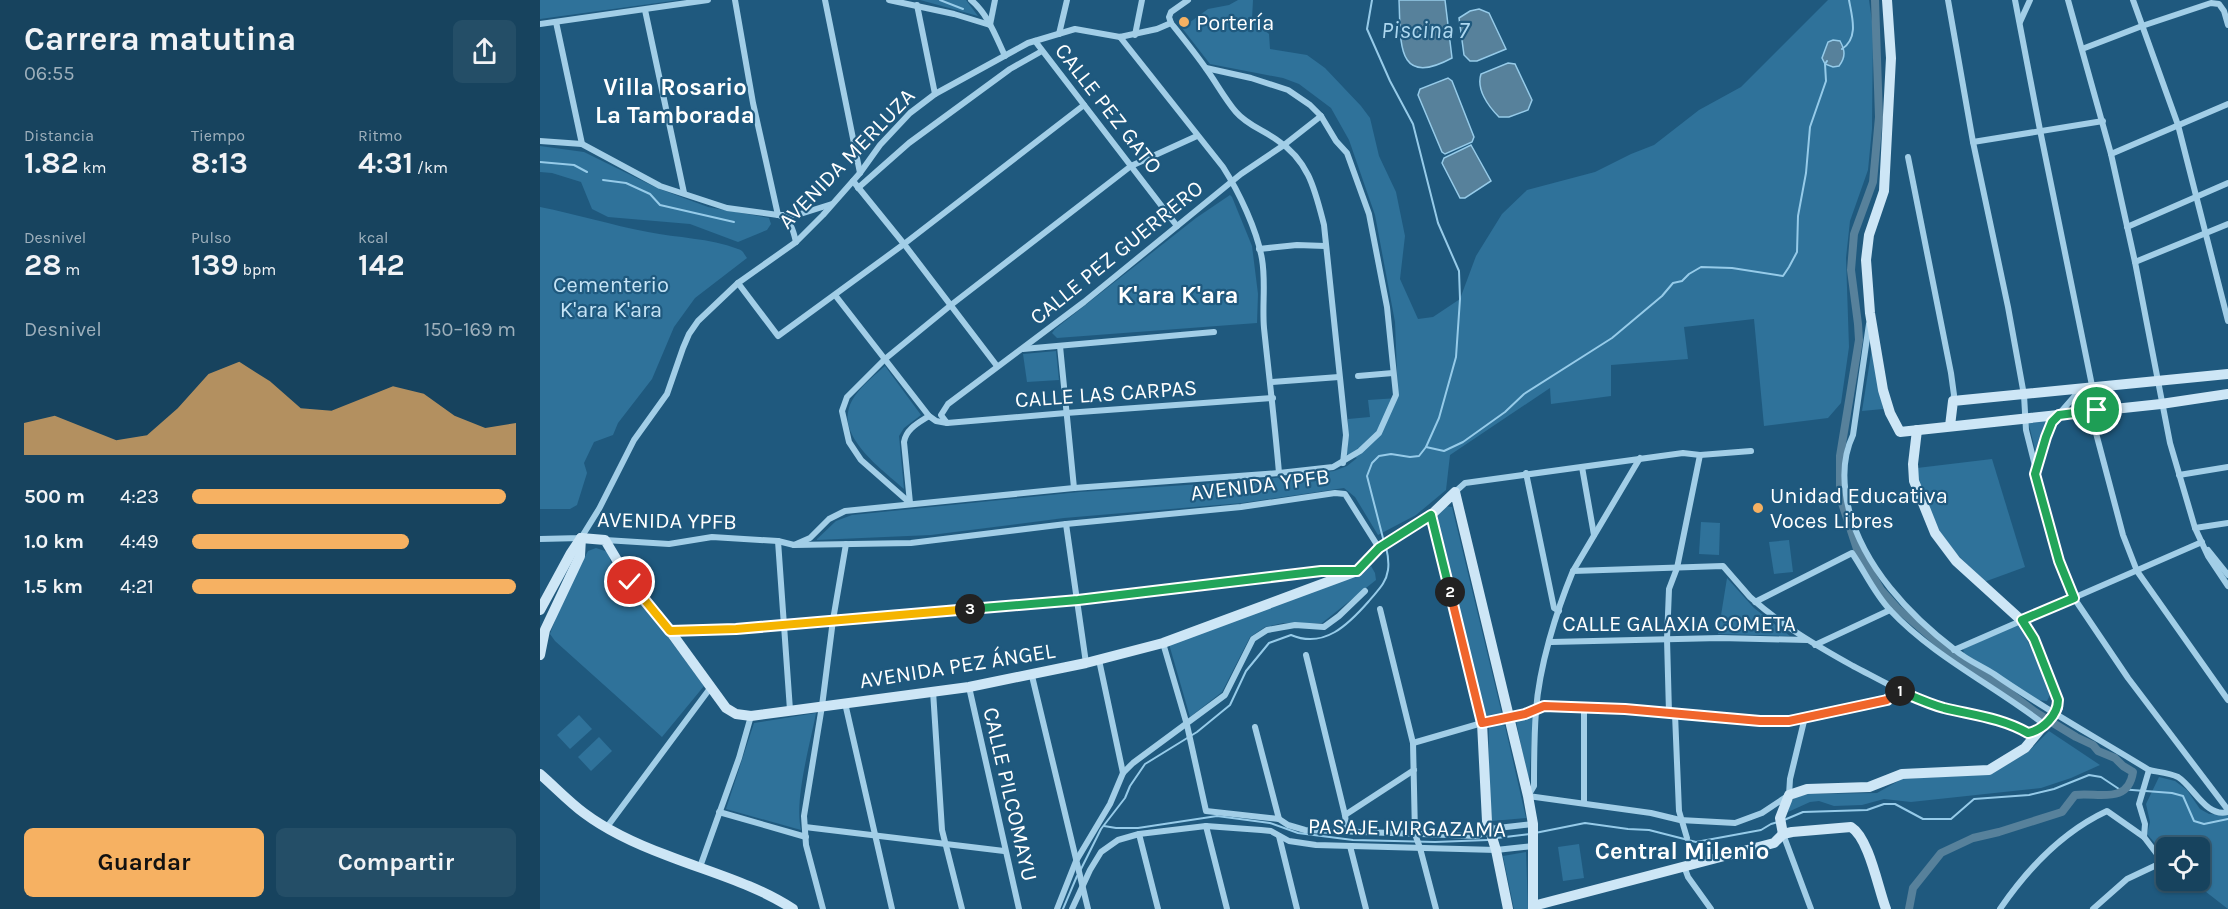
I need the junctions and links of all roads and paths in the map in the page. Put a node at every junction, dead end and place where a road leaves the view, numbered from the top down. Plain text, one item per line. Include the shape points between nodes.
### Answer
1 (708, 0) edge
2 (735, 0) edge
3 (825, 0) edge
4 (889, 0) edge
5 (971, 0) edge
6 (995, 0) edge
7 (1067, 0) edge
8 (1143, 0) edge
9 (1188, 0) edge
10 (1887, 0) edge
11 (1948, 0) edge
12 (2015, 0) edge
13 (2030, 0) edge
14 (2068, 0) edge
15 (2133, 0) edge
16 (917, 5) junction
17 (645, 10) junction
18 (556, 22) junction
19 (1171, 23) junction
20 (2019, 23) junction
21 (540, 24) edge
22 (2228, 24) edge
23 (990, 25) junction
24 (2142, 26) junction
25 (1059, 34) junction
26 (1135, 35) junction
27 (1120, 37) junction
28 (1035, 41) junction
29 (2082, 49) junction
30 (1042, 51) junction
31 (1005, 56) junction
32 (1206, 68) junction
33 (935, 94) junction
34 (2228, 104) edge
35 (1084, 105) junction
36 (1321, 116) junction
37 (2103, 122) junction
38 (2178, 125) junction
39 (2040, 130) junction
40 (1197, 136) junction
41 (540, 141) edge
42 (1973, 142) junction
43 (582, 144) junction
44 (1284, 145) junction
45 (2111, 154) junction
46 (1908, 157) dead end
47 (1131, 166) junction
48 (860, 173) junction
49 (853, 181) junction
50 (1232, 182) junction
51 (2228, 183) edge
52 (858, 188) junction
53 (684, 193) junction
54 (2195, 196) junction
55 (834, 203) junction
56 (778, 215) junction
57 (2228, 224) edge
58 (1177, 226) junction
59 (2127, 227) junction
60 (2204, 233) junction
61 (796, 242) junction
62 (904, 244) junction
63 (1325, 246) junction
64 (1259, 249) junction
65 (2135, 262) junction
66 (738, 283) junction
67 (836, 295) junction
68 (951, 305) junction
69 (1870, 313) junction
70 (2228, 321) edge
71 (1214, 332) dead end
72 (1059, 346) junction
73 (1022, 349) junction
74 (885, 359) junction
75 (997, 366) junction
76 (1393, 373) junction
77 (2228, 374) edge
78 (1358, 375) dead end
79 (1339, 377) junction
80 (1272, 382) junction
81 (2158, 382) junction
82 (2092, 387) junction
83 (2080, 389) junction
84 (2228, 394) edge
85 (2024, 395) junction
86 (1273, 398) junction
87 (1953, 401) junction
88 (2161, 404) junction
89 (2097, 410) junction
90 (1066, 413) junction
91 (2059, 415) junction
92 (929, 417) junction
93 (2025, 418) junction
94 (945, 422) junction
95 (1950, 426) junction
96 (1917, 430) junction
97 (1751, 451) dead end
98 (1701, 455) junction
99 (1640, 458) junction
100 (1342, 463) junction
101 (1581, 467) junction
102 (2228, 467) edge
103 (1279, 473) junction
104 (1526, 473) junction
105 (2035, 474) junction
106 (2179, 475) junction
107 (1074, 488) junction
108 (1455, 492) junction
109 (910, 503) junction
110 (1431, 515) junction
111 (2228, 523) edge
112 (1066, 524) junction
113 (2195, 528) junction
114 (1594, 535) junction
115 (540, 538) edge
116 (581, 538) junction
117 (606, 540) junction
118 (778, 541) junction
119 (2201, 541) junction
120 (846, 544) junction
121 (794, 545) junction
122 (1383, 545) junction
123 (1677, 568) junction
124 (1357, 571) junction
125 (1573, 571) junction
126 (2137, 571) junction
127 (2228, 576) edge
128 (2228, 586) edge
129 (1365, 591) dead end
130 (2074, 598) junction
131 (1078, 600) junction
132 (1755, 602) junction
133 (1380, 609) dead end
134 (540, 610) edge
135 (1890, 610) junction
136 (1559, 611) junction
137 (832, 620) junction
138 (2022, 620) junction
139 (784, 624) junction
140 (670, 631) junction
141 (1667, 639) junction
142 (1807, 640) junction
143 (1551, 642) junction
144 (1163, 643) junction
145 (1815, 645) junction
146 (1954, 650) junction
147 (540, 655) edge
148 (1306, 655) dead end
149 (1099, 660) junction
150 (1086, 663) junction
151 (1032, 676) junction
152 (711, 687) junction
153 (969, 687) junction
154 (933, 690) junction
155 (1898, 691) junction
156 (2228, 699) edge
157 (845, 703) junction
158 (822, 705) junction
159 (1584, 706) junction
160 (790, 710) junction
161 (1536, 711) junction
162 (1672, 714) junction
163 (751, 716) junction
164 (1509, 717) junction
165 (1805, 717) junction
166 (2050, 719) junction
167 (1482, 723) junction
168 (1256, 727) dead end
169 (1188, 732) junction
170 (1413, 743) junction
171 (1414, 770) junction
172 (2149, 770) junction
173 (1123, 773) junction
174 (540, 774) edge
175 (1789, 795) junction
176 (1528, 796) junction
177 (1584, 803) junction
178 (2228, 811) edge
179 (719, 812) junction
180 (1346, 815) junction
181 (1279, 819) junction
182 (1680, 820) junction
183 (1533, 824) junction
184 (1206, 826) junction
185 (1781, 826) junction
186 (607, 827) junction
187 (805, 827) junction
188 (1489, 830) junction
189 (1347, 831) junction
190 (1139, 834) junction
191 (1415, 834) junction
192 (874, 835) junction
193 (1279, 836) junction
194 (806, 837) junction
195 (2144, 837) junction
196 (1687, 838) dead end
197 (946, 844) junction
198 (1350, 846) junction
199 (1533, 846) junction
200 (1420, 848) junction
201 (1496, 850) junction
202 (1004, 851) junction
203 (1077, 865) junction
204 (1684, 866) junction
205 (700, 867) junction
206 (1082, 887) junction
207 (1533, 907) edge
208 (793, 909) edge
209 (823, 909) edge
210 (892, 909) edge
211 (962, 909) edge
212 (1019, 909) edge
213 (1056, 909) edge
214 (1072, 909) edge
215 (1088, 909) edge
216 (1158, 909) edge
217 (1227, 909) edge
218 (1297, 909) edge
219 (1366, 909) edge
220 (1436, 909) edge
221 (1508, 909) edge
222 (1711, 909) edge
223 (1811, 909) edge
224 (1886, 909) edge
225 (2000, 909) edge
226 (2093, 909) edge

1 - 17 street
2 - 56 street
3 - 48 street
4 - 16 street
5 - 23 street
6 - 23 street
7 - 25 street
8 - 26 street
9 - 19 street via 1171,12
10 - 69 street via 1891,58 1887,152 1884,191 1869,236 1866,260
11 - 42 street
12 - 20 street
13 - 20 street
14 - 29 street
15 - 24 street
16 - 23 street
16 - 33 street
17 - 18 street
17 - 53 street
18 - 21 street
18 - 43 street
19 - 26 street, AVENIDA MERLUZA
19 - 32 street
20 - 39 street
22 - 24 street via 2219,4 2211,3
23 - 31 street
24 - 29 street
24 - 38 street
25 - 27 street, AVENIDA MERLUZA via 1075,29
25 - 28 street, AVENIDA MERLUZA
26 - 27 street, AVENIDA MERLUZA
27 - 40 street
28 - 30 street, CALLE PEZ GATO
28 - 31 street, AVENIDA MERLUZA
29 - 37 street
30 - 35 street, CALLE PEZ GATO
30 - 52 street, AVENIDA MERLUZA via 1010,69 909,142
31 - 33 street, AVENIDA MERLUZA
32 - 36 street via 1288,90
32 - 44 street via 1244,120
33 - 48 street, AVENIDA MERLUZA via 880,145
34 - 38 street
35 - 47 street, CALLE PEZ GATO
35 - 62 street
36 - 44 street, CALLE PEZ GUERRERO
36 - 76 street via 1347,153 1369,214 1387,307
37 - 39 street
37 - 45 street
38 - 45 street
38 - 54 street
39 - 42 street
39 - 82 street
40 - 47 street
40 - 50 street
41 - 43 street
42 - 85 street
43 - 53 street via 660,186
44 - 50 street, CALLE PEZ GUERRERO
44 - 63 street via 1302,162 1309,176 1324,225
45 - 59 street
46 - 87 street via 1951,373
47 - 58 street, CALLE PEZ GATO
47 - 68 street
48 - 49 street, AVENIDA MERLUZA
49 - 52 street
49 - 55 street, AVENIDA MERLUZA
50 - 58 street, CALLE PEZ GUERRERO
50 - 64 street
51 - 54 street
52 - 62 street
53 - 56 street via 727,208
54 - 59 street
54 - 60 street
55 - 56 street via 797,215
55 - 61 street, AVENIDA MERLUZA
56 - 61 street via 788,220
57 - 60 street
58 - 73 street, CALLE PEZ GUERRERO
59 - 65 street
60 - 65 street
60 - 70 street
61 - 66 street, AVENIDA MERLUZA
62 - 67 street
62 - 68 street
63 - 64 street
63 - 79 street
64 - 80 street
65 - 81 street
66 - 67 street via 778,336
66 - 116 street, AVENIDA MERLUZA via 689,334 667,394 634,440
67 - 74 street
68 - 74 street
68 - 75 street
69 - 96 street via 1890,413 1900,432
69 - 146 street via 1848,448 1845,495 1860,539 1888,585
71 - 72 street
72 - 73 street
72 - 90 street
73 - 75 street, CALLE PEZ GUERRERO
74 - 92 street
74 - 109 street via 847,397 843,422 849,442 861,460
75 - 94 street, CALLE PEZ GUERRERO via 944,408 941,415
76 - 78 street
76 - 100 street via 1396,395 1379,433
77 - 81 street
79 - 80 street
79 - 100 street via 1346,435
80 - 86 street
81 - 82 street
81 - 88 street
82 - 83 street
82 - 89 street
83 - 85 street
83 - 91 street
84 - 88 street
85 - 87 street
85 - 93 street
86 - 90 street, CALLE LAS CARPAS
86 - 103 street
87 - 95 street
88 - 89 street
88 - 106 street
89 - 91 street
89 - 126 street via 2092,418 2094,428
90 - 94 street, CALLE LAS CARPAS
90 - 107 street
91 - 93 street
91 - 105 street via 2052,422
92 - 94 street
92 - 109 street via 905,435
93 - 95 street
93 - 105 street
95 - 96 street
96 - 138 street via 1914,481 1935,533 1956,561
97 - 98 street
98 - 99 street
98 - 123 street
99 - 101 street
99 - 114 street
100 - 103 street, AVENIDA YPFB
101 - 104 street
101 - 114 street
102 - 106 street
103 - 107 street, AVENIDA YPFB
104 - 108 street via 1465,483
104 - 136 street via 1554,608
105 - 130 street via 2059,561
106 - 113 street
107 - 109 street, AVENIDA YPFB
108 - 110 street
108 - 164 street
109 - 121 street, AVENIDA YPFB via 845,511 829,519 810,538
110 - 122 street
110 - 167 street
111 - 113 street
112 - 120 street, AVENIDA YPFB via 911,543
112 - 122 street, AVENIDA YPFB via 1241,507 1335,493 1345,494
112 - 131 street
113 - 119 street
114 - 125 street
115 - 116 street, AVENIDA YPFB
116 - 117 street, AVENIDA YPFB
116 - 134 street, AVENIDA MERLUZA
116 - 147 street, AVENIDA MERLUZA via 580,556 545,630
117 - 118 street, AVENIDA YPFB via 669,544 712,537
117 - 140 street via 630,582
118 - 121 street, AVENIDA YPFB
118 - 139 street
119 - 126 street
119 - 127 street
119 - 128 street
120 - 121 street, AVENIDA YPFB
120 - 137 street
122 - 124 street, AVENIDA PEZ ÁNGEL
123 - 125 street
123 - 132 street via 1723,566
123 - 141 street via 1669,589
124 - 131 street via 1244,579
124 - 144 street, AVENIDA PEZ ÁNGEL
125 - 136 street
126 - 130 street
126 - 156 street
129 - 169 street via 1324,627 1295,625 1267,630 1253,639 1225,695
130 - 138 street
130 - 178 street via 2128,678
131 - 137 street
131 - 150 street
132 - 135 street via 1852,553
132 - 142 street
133 - 170 street
135 - 145 street, CALLE GALAXIA COMETA
135 - 166 street via 1939,652
136 - 143 street
137 - 139 street
137 - 158 street
138 - 146 street
138 - 166 street via 2034,639 2058,700 2058,708
139 - 140 street
139 - 160 street
140 - 152 street
141 - 142 street, CALLE GALAXIA COMETA
141 - 143 street, CALLE GALAXIA COMETA
141 - 162 street
142 - 145 street
143 - 161 street via 1542,669
144 - 149 street, AVENIDA PEZ ÁNGEL
144 - 169 street
145 - 155 street
146 - 166 street
148 - 180 street
149 - 150 street, AVENIDA PEZ ÁNGEL
149 - 173 street
150 - 151 street, AVENIDA PEZ ÁNGEL
151 - 153 street, AVENIDA PEZ ÁNGEL
151 - 203 street
152 - 163 street via 726,708
152 - 186 street
153 - 154 street, AVENIDA PEZ ÁNGEL
153 - 202 street, CALLE PILCOMAYU
154 - 157 street, AVENIDA PEZ ÁNGEL
154 - 197 street
155 - 165 street via 1887,700
155 - 166 street via 2028,733
157 - 158 street, AVENIDA PEZ ÁNGEL
157 - 192 street
158 - 160 street, AVENIDA PEZ ÁNGEL
158 - 187 street
159 - 161 street via 1544,706
159 - 162 street
159 - 177 street
160 - 163 street, AVENIDA PEZ ÁNGEL
161 - 164 street
161 - 176 street via 1534,786
162 - 165 street via 1760,721
162 - 182 street
163 - 179 street
164 - 167 street
164 - 176 street
165 - 175 street
166 - 172 street
166 - 175 street via 2025,748 1989,770 1902,774 1869,787 1807,789
167 - 170 street
167 - 188 street
168 - 181 street
169 - 173 street via 1133,763
169 - 181 street, PASAJE IVIRGAZAMA via 1206,811
170 - 171 street
171 - 180 street
171 - 191 street
172 - 178 street via 2176,776 2213,810
172 - 195 street via 2139,804
173 - 203 street
174 - 186 street
175 - 182 street via 1762,813 1735,824
175 - 185 street
176 - 177 street
176 - 183 street
177 - 182 street
179 - 194 street
179 - 205 street
180 - 189 street
181 - 189 street, PASAJE IVIRGAZAMA via 1305,830
182 - 196 street
183 - 188 street, PASAJE IVIRGAZAMA
183 - 199 street
184 - 190 street, PASAJE IVIRGAZAMA
184 - 193 street, PASAJE IVIRGAZAMA via 1261,830
184 - 217 street
185 - 204 street via 1774,843
185 - 223 street
185 - 224 street via 1792,832 1851,827 1866,850
186 - 205 street
187 - 192 street
187 - 194 street
188 - 191 street, PASAJE IVIRGAZAMA via 1479,836
188 - 201 street
189 - 191 street, PASAJE IVIRGAZAMA
190 - 206 street, PASAJE IVIRGAZAMA via 1118,840 1101,852
190 - 216 street
191 - 200 street
192 - 197 street
192 - 210 street
193 - 198 street, PASAJE IVIRGAZAMA via 1302,844
193 - 218 street
194 - 209 street
195 - 225 street via 2107,811 2094,816 2033,866
195 - 226 street via 2163,862 2127,879
197 - 202 street
197 - 211 street
198 - 200 street, PASAJE IVIRGAZAMA
198 - 219 street
199 - 201 street, PASAJE IVIRGAZAMA
199 - 207 street
200 - 201 street, PASAJE IVIRGAZAMA
200 - 220 street
201 - 221 street
202 - 212 street, CALLE PILCOMAYU
203 - 206 street
203 - 213 street
204 - 207 street
204 - 222 street
205 - 208 street
206 - 214 street, PASAJE IVIRGAZAMA
206 - 215 street

